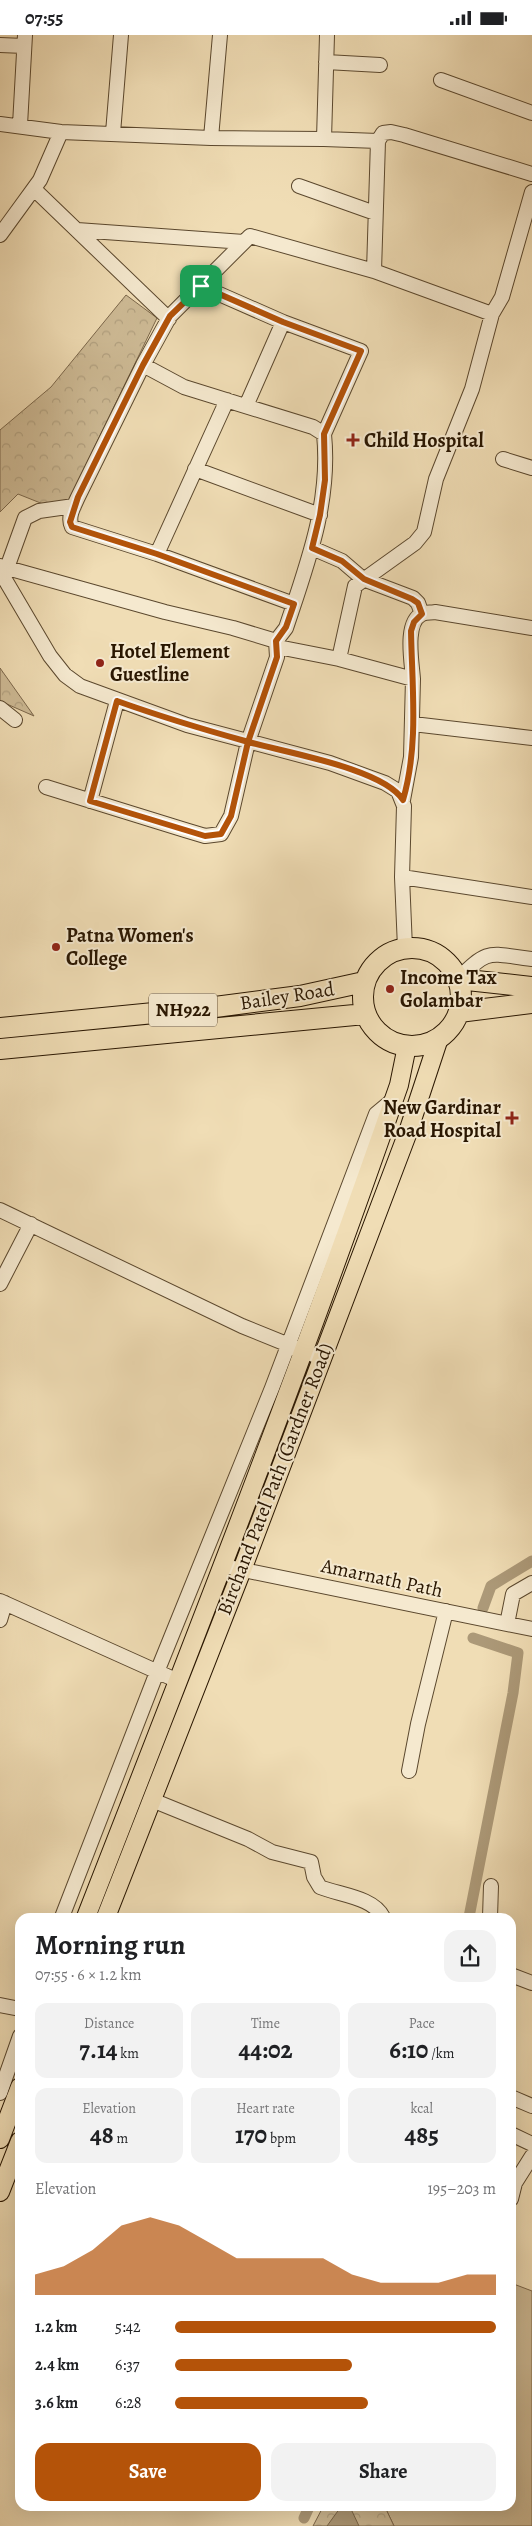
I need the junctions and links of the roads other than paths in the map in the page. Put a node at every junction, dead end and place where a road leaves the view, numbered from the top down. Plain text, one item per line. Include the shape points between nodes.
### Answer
1 (121, 35) edge
2 (220, 35) edge
3 (327, 35) edge
4 (24, 40) edge
5 (0, 45) edge
6 (326, 62) junction
7 (380, 65) dead end
8 (441, 80) dead end
9 (532, 113) edge
10 (0, 124) edge
11 (20, 125) junction
12 (61, 131) junction
13 (114, 133) junction
14 (212, 139) junction
15 (324, 139) junction
16 (378, 141) junction
17 (532, 173) edge
18 (299, 186) dead end
19 (34, 189) junction
20 (532, 192) edge
21 (376, 213) junction
22 (77, 230) junction
23 (0, 235) edge
24 (244, 242) junction
25 (374, 271) junction
26 (201, 286) junction
27 (492, 314) junction
28 (169, 319) junction
29 (283, 322) junction
30 (143, 365) junction
31 (226, 400) junction
32 (246, 406) junction
33 (324, 434) junction
34 (503, 459) dead end
35 (532, 468) edge
36 (195, 469) junction
37 (74, 506) junction
38 (320, 515) junction
39 (312, 548) junction
40 (157, 554) junction
41 (2, 569) edge
42 (364, 579) junction
43 (3, 588) edge
44 (294, 604) junction
45 (422, 614) junction
46 (532, 628) edge
47 (277, 644) junction
48 (339, 659) junction
49 (413, 679) junction
50 (117, 701) junction
51 (0, 708) edge
52 (15, 720) dead end
53 (413, 723) junction
54 (532, 738) edge
55 (248, 742) junction
56 (46, 787) dead end
57 (403, 800) junction
58 (90, 801) junction
59 (402, 877) junction
60 (532, 897) edge
61 (405, 948) junction
62 (532, 959) edge
63 (458, 979) junction
64 (364, 982) junction
65 (532, 987) edge
66 (532, 1003) edge
67 (459, 1012) junction
68 (365, 1014) junction
69 (0, 1029) edge
70 (439, 1038) junction
71 (407, 1046) junction
72 (0, 1049) edge
73 (0, 1210) edge
74 (31, 1224) junction
75 (0, 1284) edge
76 (304, 1352) junction
77 (224, 1566) junction
78 (242, 1569) junction
79 (532, 1583) edge
80 (3, 1602) edge
81 (446, 1611) junction
82 (0, 1620) edge
83 (507, 1624) junction
84 (532, 1629) edge
85 (157, 1672) junction
86 (178, 1681) junction
87 (409, 1771) dead end
88 (152, 1800) junction
89 (491, 1886) dead end
90 (64, 1913) edge
91 (88, 1913) edge
92 (108, 1913) edge
93 (380, 1913) edge
94 (490, 1913) edge
95 (516, 1977) edge
96 (532, 1983) edge
97 (0, 2005) edge
98 (15, 2008) edge
99 (15, 2050) edge
100 (0, 2093) edge
101 (516, 2099) edge
102 (15, 2100) edge
103 (532, 2106) edge
104 (516, 2136) edge
105 (0, 2139) edge
106 (532, 2143) edge
107 (15, 2154) edge
108 (532, 2156) edge
109 (517, 2169) edge
110 (516, 2183) edge
111 (0, 2192) edge

1 - 13 street
2 - 14 street
3 - 6 street
4 - 5 street
4 - 11 street
6 - 7 street
6 - 15 street
8 - 9 street
10 - 11 street
11 - 12 street
12 - 13 street
12 - 19 street
13 - 14 street
14 - 15 street
15 - 16 street
16 - 17 street via 383,133 391,132
16 - 21 street
18 - 21 street
19 - 22 street
19 - 23 street
20 - 27 street via 502,297
21 - 25 street
22 - 24 street
22 - 28 street
24 - 25 street via 250,236
24 - 26 street
25 - 27 street
26 - 28 street
26 - 29 street
27 - 42 street via 472,389 436,479 424,532 415,543
28 - 30 street
29 - 32 street
29 - 33 street via 361,351
30 - 31 street via 184,387
30 - 37 street
31 - 32 street
31 - 36 street
32 - 33 street via 313,427
33 - 38 street via 325,480
34 - 35 street
36 - 38 street
36 - 40 street
37 - 40 street via 72,527
37 - 41 street via 39,511 25,517
38 - 39 street
39 - 42 street via 342,561
39 - 44 street
40 - 44 street
41 - 43 street
41 - 47 street via 233,627
42 - 45 street via 412,599 418,603
42 - 48 street via 353,591
43 - 50 street via 65,675 80,686
44 - 47 street
45 - 46 street via 435,612
45 - 49 street via 411,631
47 - 48 street
47 - 55 street via 277,657
48 - 49 street
49 - 53 street
50 - 55 street
50 - 58 street
51 - 52 street
53 - 54 street
53 - 57 street via 408,783
55 - 57 street via 347,769 393,787
55 - 58 street via 231,816 221,834 205,836
56 - 58 street
57 - 59 street
59 - 60 street
59 - 61 street
61 - 63 highway via 437,954
61 - 64 highway via 380,959
62 - 63 street via 492,954 482,956
63 - 65 highway
63 - 67 highway via 461,990
64 - 68 highway, Bailey Road
64 - 69 highway, Bailey Road / NH922 via 300,996 215,1007
66 - 67 highway
67 - 70 highway
68 - 71 highway via 370,1024 386,1039
68 - 72 highway, NH922
70 - 71 highway via 418,1046
70 - 76 main road, Birchand Patel Path (Gardner Road) via 408,1131
71 - 76 main road, Birchand Patel Path (Gardner Road) via 394,1099
73 - 74 street
74 - 75 street
74 - 76 street via 242,1326
76 - 77 main road, Birchand Patel Path (Gardner Road)
76 - 78 main road, Birchand Patel Path (Gardner Road)
76 - 85 street
77 - 78 street, Amarnath Path
77 - 86 main road, Birchand Patel Path (Gardner Road)
78 - 81 street, Amarnath Path
78 - 88 main road, Birchand Patel Path (Gardner Road)
79 - 83 street via 513,1594
80 - 82 street
80 - 85 street
81 - 83 street, Amarnath Path
81 - 87 street
83 - 84 street, Amarnath Path
85 - 86 street
85 - 90 street
86 - 91 main road, Birchand Patel Path (Gardner Road)
88 - 92 main road, Birchand Patel Path (Gardner Road)
88 - 93 street via 272,1852 311,1863 320,1887 370,1904
89 - 94 street
95 - 96 street
97 - 98 street
99 - 100 street
101 - 103 street
102 - 105 main road
104 - 106 street
107 - 111 main road
108 - 109 street
109 - 110 street

